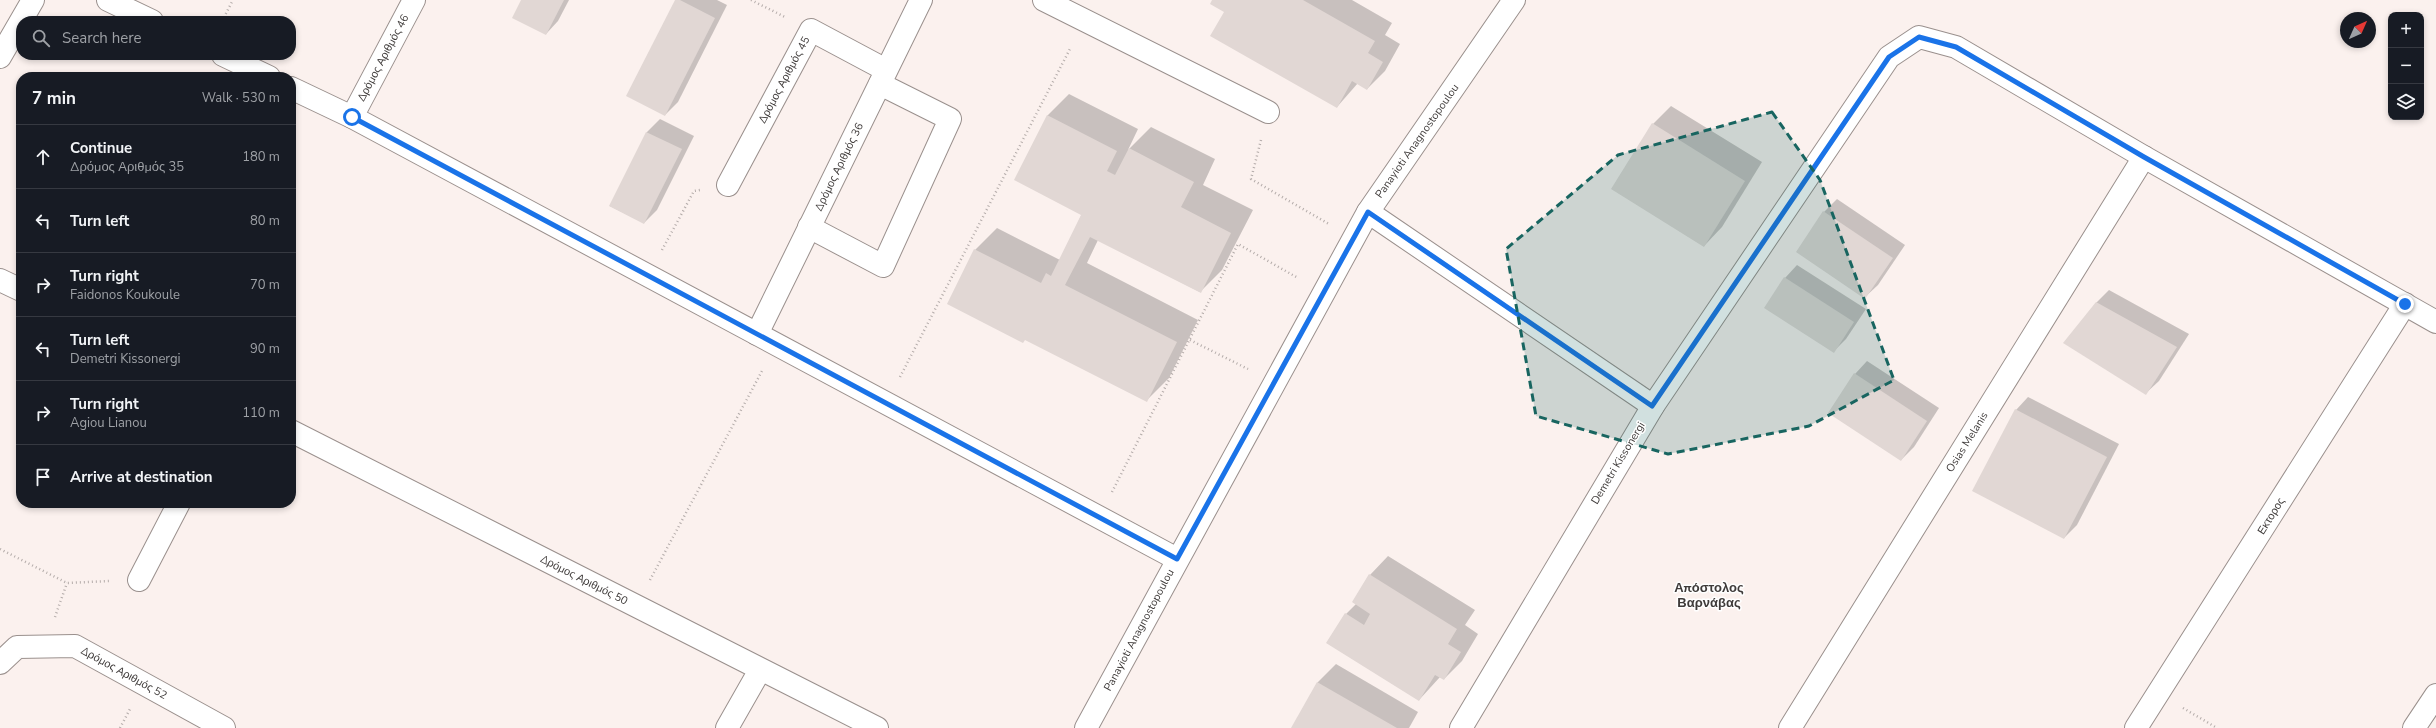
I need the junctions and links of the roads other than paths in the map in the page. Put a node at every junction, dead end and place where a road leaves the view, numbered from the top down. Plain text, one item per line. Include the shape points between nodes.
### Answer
1 (33, 0) edge
2 (108, 0) edge
3 (414, 0) edge
4 (921, 0) edge
5 (1044, 0) edge
6 (1514, 0) edge
7 (24, 16) edge
8 (142, 16) edge
9 (16, 29) edge
10 (0, 57) edge
11 (233, 60) edge
12 (259, 72) edge
13 (883, 77) junction
14 (296, 90) edge
15 (1268, 112) road end
16 (352, 117) junction
17 (2144, 157) junction
18 (728, 185) road end
19 (1368, 212) junction
20 (809, 227) junction
21 (0, 280) edge
22 (16, 288) edge
23 (2405, 304) junction
24 (2436, 322) edge
25 (757, 334) junction
26 (1652, 406) junction
27 (296, 434) edge
28 (176, 508) edge
29 (1177, 559) junction
30 (139, 580) road end
31 (0, 663) edge
32 (760, 670) junction
33 (2436, 695) edge
34 (224, 728) edge
35 (727, 728) edge
36 (877, 728) edge
37 (1086, 728) edge
38 (1461, 728) edge
39 (1790, 728) edge
40 (2136, 728) edge
41 (2414, 728) edge

1 - 7 street
2 - 8 street
3 - 16 street, Δρόμος Αριθμός 46
4 - 13 street, Δρόμος Αριθμός 36
5 - 15 street
6 - 19 street, Panayioti Anagnostopoulou
9 - 10 street
11 - 12 street
13 - 18 street, Δρόμος Αριθμός 45 via 811,30
13 - 20 street, Δρόμος Αριθμός 36
13 - 20 street, Δρόμος Αριθμός 45 via 950,119 883,266
14 - 16 street
16 - 25 street
17 - 23 street
17 - 26 street, Demetri Kissonergi via 1956,47 1919,37 1889,57
17 - 39 street, Osias Melanis
19 - 26 street
19 - 29 street, Panayioti Anagnostopoulou
20 - 25 street, Δρόμος Αριθμός 36
21 - 22 street
23 - 24 street
23 - 40 street, Εκτορος
25 - 29 street
26 - 38 street, Demetri Kissonergi
27 - 32 street, Δρόμος Αριθμός 50
28 - 30 street
29 - 37 street, Panayioti Anagnostopoulou
31 - 34 street, Δρόμος Αριθμός 52 via 17,647 75,646
32 - 35 street
32 - 36 street, Δρόμος Αριθμός 50
33 - 41 street

